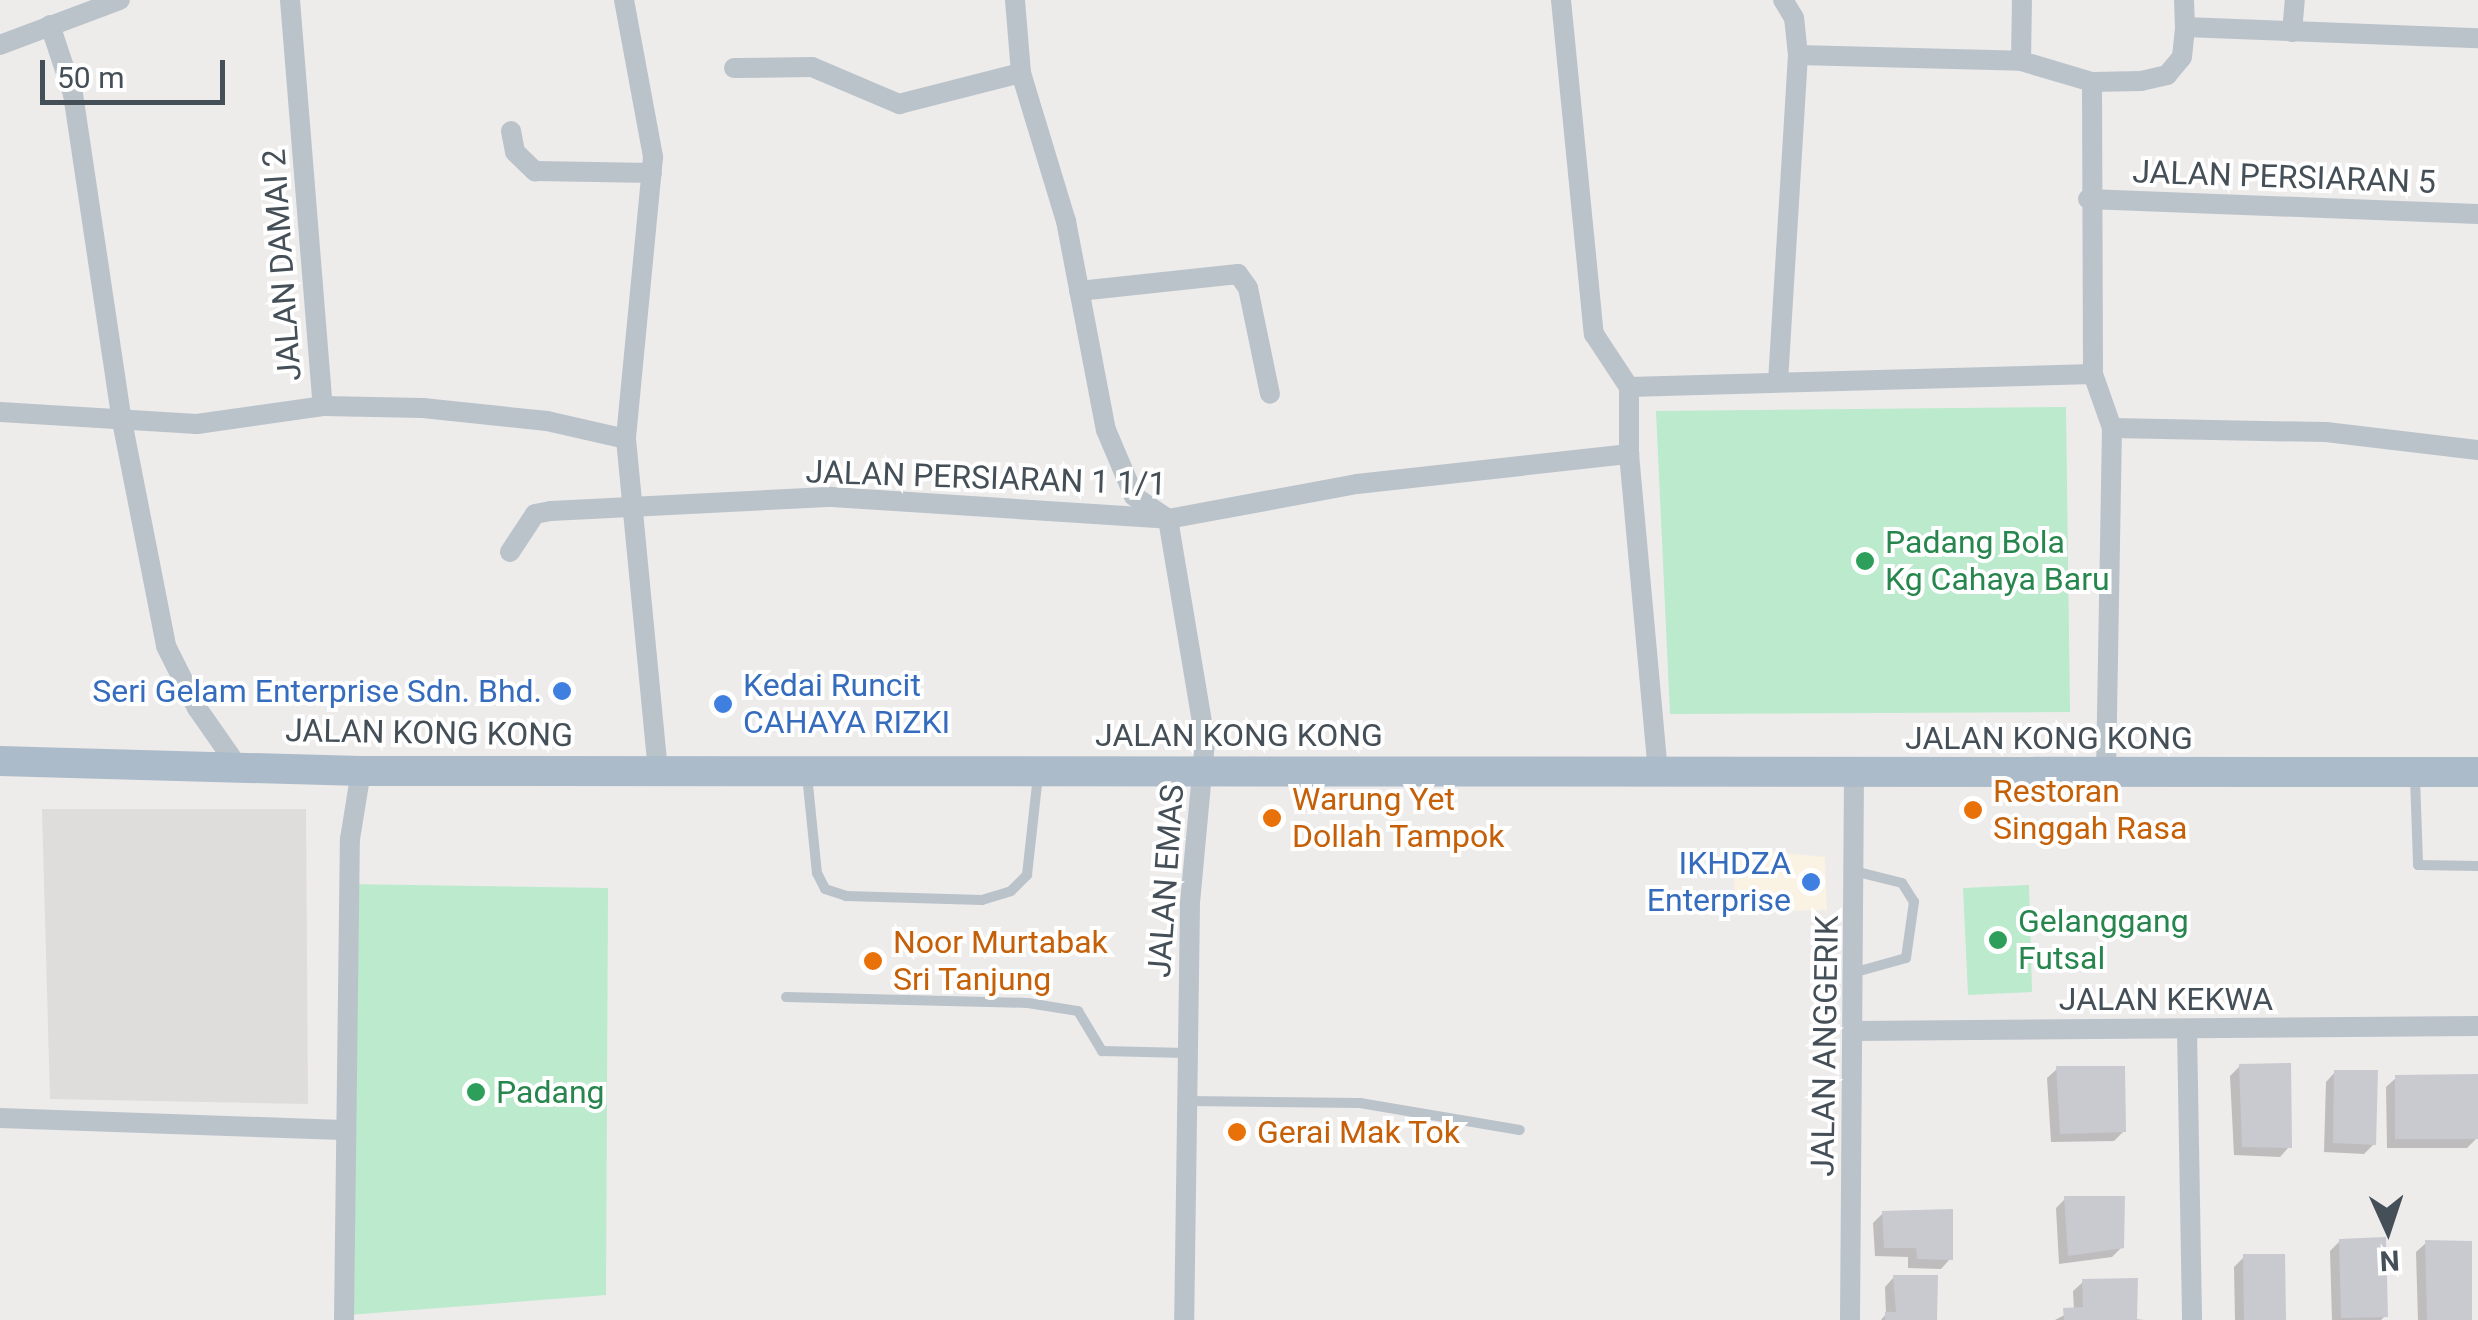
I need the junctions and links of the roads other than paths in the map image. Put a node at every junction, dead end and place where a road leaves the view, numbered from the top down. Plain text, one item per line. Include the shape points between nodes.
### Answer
1 (120, 0) edge
2 (290, 0) edge
3 (624, 0) edge
4 (1561, 0) edge
5 (1783, 0) edge
6 (2022, 0) edge
7 (2184, 0) edge
8 (2295, 0) edge
9 (1014, 2) edge
10 (50, 25) junction
11 (2185, 27) junction
12 (2292, 32) junction
13 (2478, 38) edge
14 (0, 45) edge
15 (1798, 56) junction
16 (2020, 60) junction
17 (734, 68) dead end
18 (1021, 74) junction
19 (2092, 82) junction
20 (511, 131) dead end
21 (652, 173) junction
22 (2088, 199) junction
23 (2478, 214) edge
24 (1079, 290) junction
25 (2093, 374) junction
26 (1778, 382) junction
27 (1629, 387) junction
28 (1270, 394) dead end
29 (323, 406) junction
30 (0, 412) edge
31 (122, 422) junction
32 (2112, 428) junction
33 (626, 438) junction
34 (2478, 450) edge
35 (1629, 454) junction
36 (636, 510) junction
37 (1168, 519) junction
38 (510, 552) dead end
39 (0, 761) edge
40 (236, 764) junction
41 (1203, 768) junction
42 (658, 769) junction
43 (806, 770) junction
44 (1038, 770) junction
45 (360, 771) junction
46 (2106, 772) junction
47 (2415, 772) junction
48 (2478, 772) edge
49 (1658, 773) junction
50 (1854, 773) junction
51 (2478, 866) edge
52 (1858, 872) junction
53 (1856, 972) junction
54 (786, 996) dead end
55 (2478, 1026) edge
56 (2186, 1030) junction
57 (1855, 1031) junction
58 (1188, 1053) junction
59 (1187, 1102) junction
60 (0, 1118) edge
61 (343, 1130) junction
62 (1520, 1130) dead end
63 (344, 1320) edge
64 (1184, 1320) edge
65 (1850, 1320) edge
66 (2192, 1320) edge

1 - 10 street
2 - 29 street, JALAN DAMAI 2
3 - 21 street
4 - 27 street via 1594,334
5 - 15 street via 1794,18
6 - 16 street
7 - 11 street
8 - 12 street
9 - 18 street
10 - 14 street
10 - 31 street via 73,94
11 - 12 street
11 - 19 street via 2182,57 2167,75
12 - 13 street
15 - 16 street
15 - 26 street
16 - 19 street
17 - 18 street via 812,67 899,104
18 - 24 street via 1066,220
19 - 22 street
20 - 21 street via 515,152 535,170
21 - 33 street
22 - 23 street, JALAN PERSIARAN 5
22 - 25 street
24 - 28 street via 1238,274 1248,288
24 - 37 street via 1106,430 1134,496
25 - 26 street
25 - 32 street
26 - 27 street
27 - 35 street
29 - 31 street via 241,421
29 - 33 street via 547,420
30 - 31 street
31 - 40 street via 166,646 196,708
32 - 34 street via 2326,432
32 - 46 street
33 - 36 street
35 - 37 street, JALAN PERSIARAN 1 1/1 via 1356,484
35 - 49 street
36 - 37 street, JALAN PERSIARAN 1 1/1 via 832,497
36 - 38 street, JALAN PERSIARAN 1 1/1 via 535,514
36 - 42 street
37 - 41 street, JALAN EMAS via 1205,741
39 - 40 main road, JALAN KONG KONG
40 - 45 main road, JALAN KONG KONG
41 - 44 main road, JALAN KONG KONG
41 - 49 main road, JALAN KONG KONG
41 - 58 street, JALAN EMAS via 1190,904
42 - 43 main road, JALAN KONG KONG
42 - 45 main road, JALAN KONG KONG
43 - 44 main road, JALAN KONG KONG
43 - 44 lane via 816,873 825,889 846,896 982,900 1010,891 1027,875
45 - 61 street via 350,839
46 - 47 main road, JALAN KONG KONG
46 - 50 main road, JALAN KONG KONG
47 - 48 main road, JALAN KONG KONG
47 - 51 lane via 2418,865
49 - 50 main road, JALAN KONG KONG
50 - 52 street, JALAN ANGGERIK
52 - 53 street, JALAN ANGGERIK
52 - 53 lane via 1902,883 1914,902 1906,958
53 - 57 street, JALAN ANGGERIK
54 - 58 lane via 1028,1003 1078,1011 1102,1051
55 - 56 street, JALAN KEKWA
56 - 57 street, JALAN KEKWA
56 - 66 street
57 - 65 street, JALAN ANGGERIK
58 - 59 street, JALAN EMAS
59 - 62 lane via 1360,1103
59 - 64 street, JALAN EMAS
60 - 61 street
61 - 63 street

